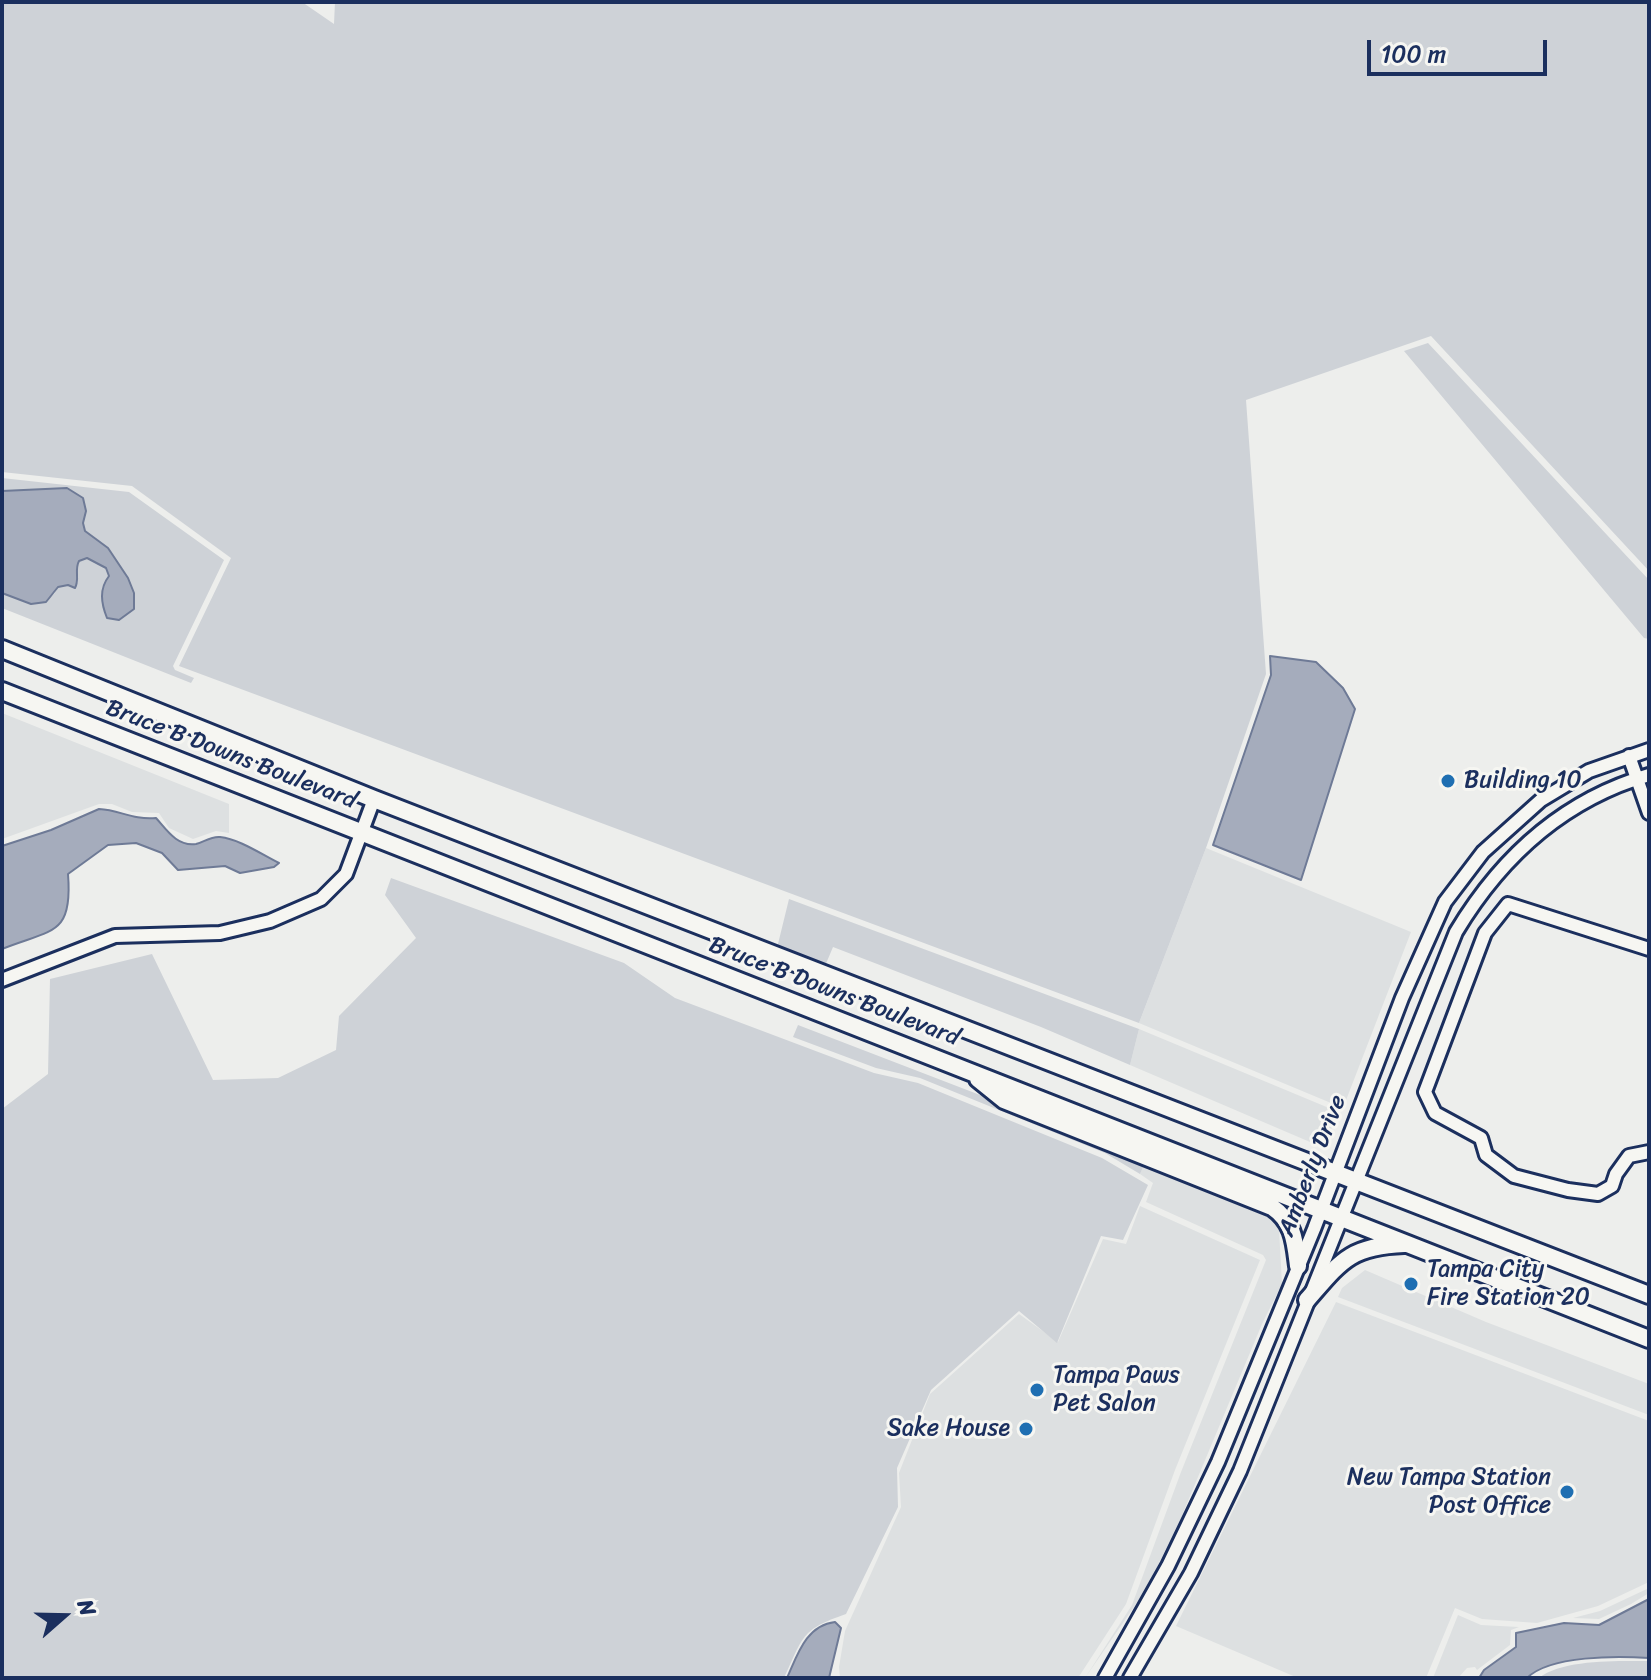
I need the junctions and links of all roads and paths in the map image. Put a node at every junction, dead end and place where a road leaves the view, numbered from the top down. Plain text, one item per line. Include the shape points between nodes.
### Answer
1 (2, 649) edge
2 (2, 691) edge
3 (1649, 750) edge
4 (1629, 756) junction
5 (1643, 777) edge
6 (374, 799) junction
7 (1649, 813) edge
8 (362, 832) junction
9 (1649, 949) edge
10 (2, 980) edge
11 (968, 1070) junction
12 (1649, 1152) edge
13 (1335, 1172) junction
14 (1356, 1180) junction
15 (1321, 1209) junction
16 (1341, 1217) junction
17 (1410, 1244) junction
18 (1298, 1266) junction
19 (1649, 1295) edge
20 (1307, 1300) junction
21 (1649, 1339) edge
22 (1105, 1678) edge
23 (1130, 1678) edge

1 - 6 main road, Bruce B Downs Boulevard
2 - 8 main road, Bruce B Downs Boulevard
3 - 4 street, Amberly Drive
4 - 5 street
4 - 13 street, Amberly Drive via 1589,771 1541,800 1499,835 1455,887 1425,943
5 - 7 street
5 - 14 street, Amberly Drive via 1574,807 1532,837 1471,908 1442,961
6 - 8 street
6 - 13 main road, Bruce B Downs Boulevard
8 - 10 street via 346,874 333,889 270,921 220,933 115,936
8 - 11 main road, Bruce B Downs Boulevard
9 - 12 street via 1508,904 1485,933 1425,1092 1435,1113 1481,1138 1486,1155 1514,1176 1598,1194 1612,1186 1629,1156
11 - 15 main road, Bruce B Downs Boulevard
11 - 18 main road via 1004,1100 1272,1207 1291,1227
13 - 14 main road, Bruce B Downs Boulevard
13 - 15 street, Amberly Drive
14 - 16 street, Amberly Drive
14 - 19 main road, Bruce B Downs Boulevard
15 - 16 main road, Bruce B Downs Boulevard
15 - 18 street, Amberly Drive
16 - 17 main road, Bruce B Downs Boulevard
16 - 20 street, Amberly Drive
17 - 20 main road via 1356,1252
17 - 21 main road, Bruce B Downs Boulevard
18 - 22 street, Amberly Drive via 1204,1494
20 - 23 street, Amberly Drive via 1236,1479 1191,1573

